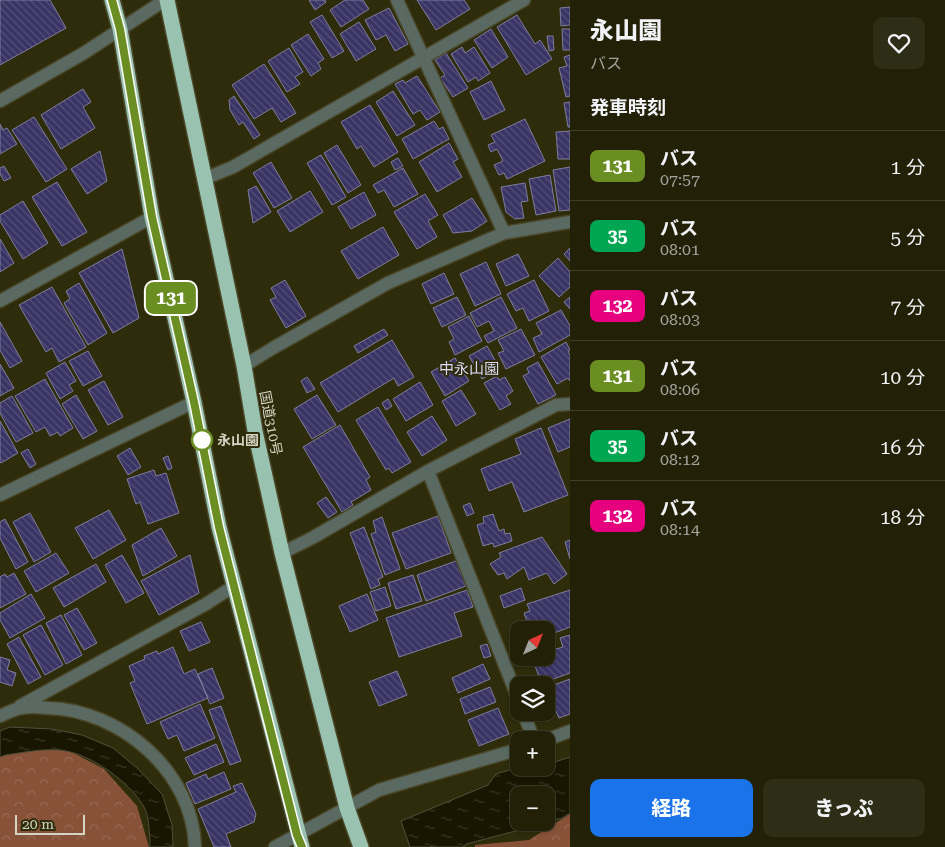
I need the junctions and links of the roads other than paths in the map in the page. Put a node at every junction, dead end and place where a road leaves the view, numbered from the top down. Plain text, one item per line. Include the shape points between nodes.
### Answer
1 (112, 0) edge
2 (166, 0) edge
3 (397, 0) edge
4 (524, 0) edge
5 (120, 29) junction
6 (423, 57) junction
7 (0, 101) edge
8 (204, 179) junction
9 (152, 217) junction
10 (570, 222) edge
11 (504, 233) junction
12 (0, 302) edge
13 (244, 366) junction
14 (194, 402) junction
15 (570, 404) edge
16 (428, 471) junction
17 (0, 495) edge
18 (282, 553) junction
19 (234, 586) junction
20 (510, 678) edge
21 (3, 713) edge
22 (570, 730) edge
23 (555, 736) edge
24 (510, 752) edge
25 (347, 808) junction
26 (300, 841) edge
27 (195, 847) edge
28 (275, 847) edge
29 (361, 847) edge

1 - 5 highway
2 - 5 street
2 - 8 highway, 国道310号
3 - 6 street
4 - 6 street
5 - 7 street
5 - 9 highway
6 - 8 street via 234,167
6 - 11 street
8 - 13 highway, 国道310号
9 - 12 street
9 - 14 highway
10 - 11 street
11 - 13 street via 388,283
13 - 18 highway, 国道310号
14 - 17 street
14 - 19 highway
15 - 16 street via 556,405
16 - 18 street
16 - 20 street
18 - 25 highway, 国道310号
19 - 21 street
19 - 26 highway
21 - 27 street via 33,707 70,710 94,715 127,733 157,758 179,789 192,824
22 - 23 street
24 - 25 street via 379,790
25 - 26 street
25 - 29 highway, 国道310号
26 - 28 street

